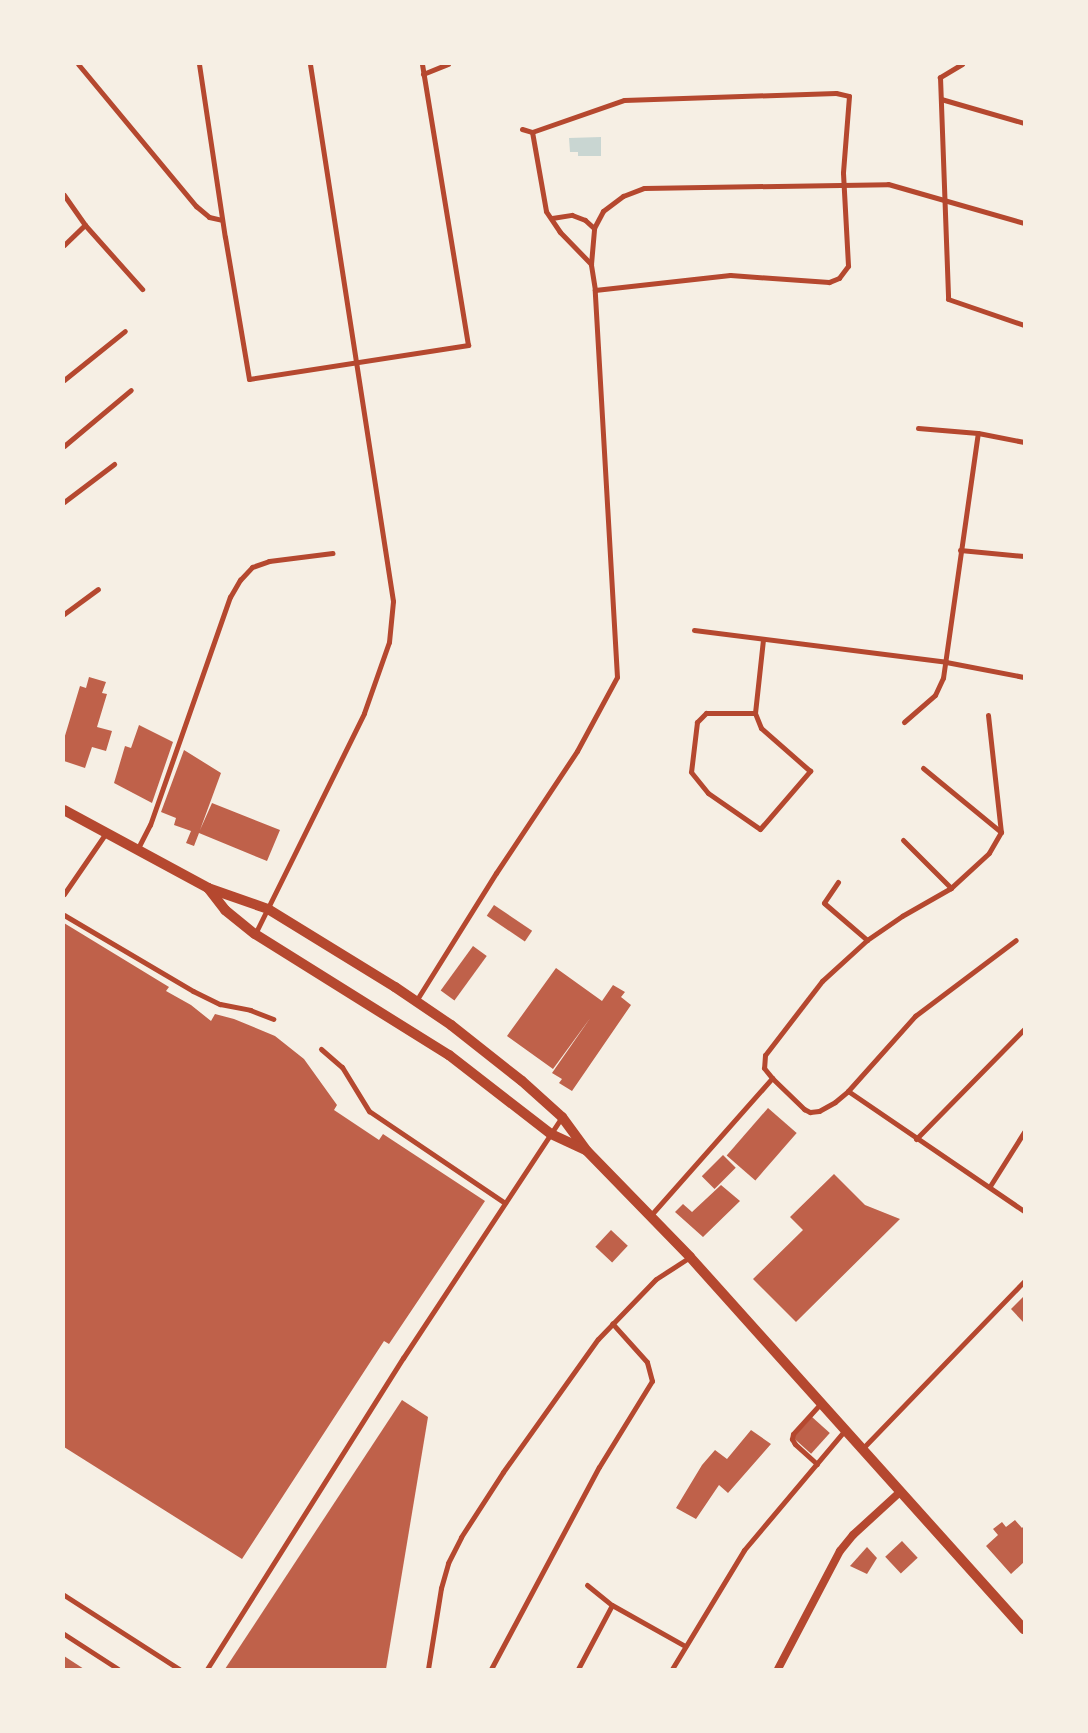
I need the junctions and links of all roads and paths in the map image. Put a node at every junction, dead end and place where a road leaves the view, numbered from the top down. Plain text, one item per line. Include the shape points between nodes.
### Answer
1 (78, 64) edge
2 (199, 64) edge
3 (310, 64) edge
4 (422, 64) edge
5 (448, 64) edge
6 (962, 64) edge
7 (423, 74) junction
8 (941, 98) junction
9 (1024, 123) edge
10 (522, 129) dead end
11 (532, 132) junction
12 (843, 184) junction
13 (64, 195) edge
14 (943, 199) junction
15 (552, 218) junction
16 (222, 220) junction
17 (1024, 223) edge
18 (85, 225) junction
19 (594, 228) junction
20 (64, 245) edge
21 (591, 264) junction
22 (142, 289) dead end
23 (595, 290) junction
24 (1024, 325) edge
25 (125, 331) dead end
26 (355, 362) junction
27 (64, 380) edge
28 (131, 390) dead end
29 (918, 428) dead end
30 (978, 433) junction
31 (1024, 442) edge
32 (64, 446) edge
33 (114, 464) dead end
34 (64, 502) edge
35 (960, 550) junction
36 (332, 553) dead end
37 (1024, 556) edge
38 (98, 589) dead end
39 (64, 614) edge
40 (694, 630) dead end
41 (763, 639) junction
42 (946, 662) junction
43 (1024, 677) edge
44 (755, 713) junction
45 (988, 715) dead end
46 (904, 722) dead end
47 (924, 768) dead end
48 (64, 810) edge
49 (1001, 832) junction
50 (106, 833) junction
51 (903, 840) dead end
52 (137, 850) junction
53 (838, 882) dead end
54 (208, 888) junction
55 (951, 888) junction
56 (64, 894) edge
57 (268, 909) junction
58 (64, 915) edge
59 (255, 934) junction
60 (867, 940) junction
61 (1016, 940) dead end
62 (416, 1001) junction
63 (273, 1019) dead end
64 (1024, 1029) edge
65 (321, 1049) dead end
66 (772, 1078) junction
67 (848, 1091) junction
68 (562, 1117) junction
69 (1024, 1132) edge
70 (551, 1134) junction
71 (916, 1139) junction
72 (587, 1151) junction
73 (990, 1186) junction
74 (505, 1203) junction
75 (1024, 1211) edge
76 (651, 1214) junction
77 (690, 1257) junction
78 (1024, 1281) edge
79 (612, 1323) junction
80 (822, 1403) junction
81 (846, 1429) junction
82 (863, 1448) junction
83 (817, 1464) junction
84 (901, 1491) junction
85 (587, 1585) dead end
86 (64, 1595) edge
87 (612, 1605) junction
88 (1024, 1629) edge
89 (64, 1634) edge
90 (685, 1646) junction
91 (118, 1669) edge
92 (179, 1669) edge
93 (207, 1669) edge
94 (428, 1669) edge
95 (491, 1669) edge
96 (578, 1669) edge
97 (672, 1669) edge
98 (778, 1669) edge

1 - 16 street via 196,206 209,217
2 - 16 street
3 - 26 street
4 - 7 street
5 - 7 street
6 - 8 street via 940,77
7 - 26 street via 468,345
8 - 9 street
8 - 14 street
10 - 11 street
11 - 12 street via 624,100 836,92 849,96
11 - 15 street via 546,211
12 - 14 street via 888,184
12 - 19 street via 644,188 623,196 603,211
12 - 23 street via 848,266 839,278 829,282 730,275
13 - 18 street
14 - 17 street
14 - 24 street via 948,299
15 - 19 street via 572,215
15 - 21 street via 560,232
16 - 26 street via 249,379
18 - 20 street
18 - 22 street
19 - 21 street
21 - 23 street
23 - 62 street via 617,677 577,751
25 - 27 street
26 - 57 street via 392,591 389,642 364,713
28 - 32 street
29 - 30 street
30 - 31 street
30 - 35 street
33 - 34 street
35 - 37 street
35 - 42 street
36 - 52 street via 269,561 252,567 240,580 230,597 150,825
38 - 39 street
40 - 41 street
41 - 42 street
41 - 44 street
42 - 43 street
42 - 46 street via 935,695
44 - 44 street via 761,728 810,771 760,829 708,793 691,772 696,722 706,713
45 - 49 street
47 - 49 street
48 - 50 highway
49 - 55 street via 989,853
50 - 52 highway
50 - 56 street
51 - 55 street
52 - 54 highway
53 - 60 street via 824,903
54 - 57 highway
54 - 59 highway via 225,910
55 - 60 street
57 - 59 street
57 - 62 highway
58 - 63 street via 193,991 220,1004
59 - 70 highway via 449,1055
60 - 66 street via 822,981 765,1055 764,1068
61 - 67 street via 915,1016
62 - 68 highway via 502,1064
64 - 71 street
65 - 74 street via 342,1067 368,1111
66 - 67 street via 810,1112 827,1107
66 - 76 street
67 - 71 street
68 - 70 street
68 - 72 highway
69 - 73 street
70 - 72 highway
70 - 74 street
71 - 73 street
72 - 76 highway
73 - 75 street
74 - 93 street
76 - 77 highway
77 - 79 street via 656,1279
77 - 80 highway
78 - 82 street
79 - 94 street via 503,1472 461,1537 448,1563 441,1588
79 - 95 street via 647,1362 652,1381 599,1467
80 - 81 highway
80 - 83 street via 792,1439
81 - 82 highway
81 - 83 street
82 - 84 highway
83 - 90 street via 744,1550
84 - 88 highway
84 - 98 street via 840,1551
85 - 87 street
86 - 92 street
87 - 90 street
87 - 96 street
89 - 91 street
90 - 97 street

